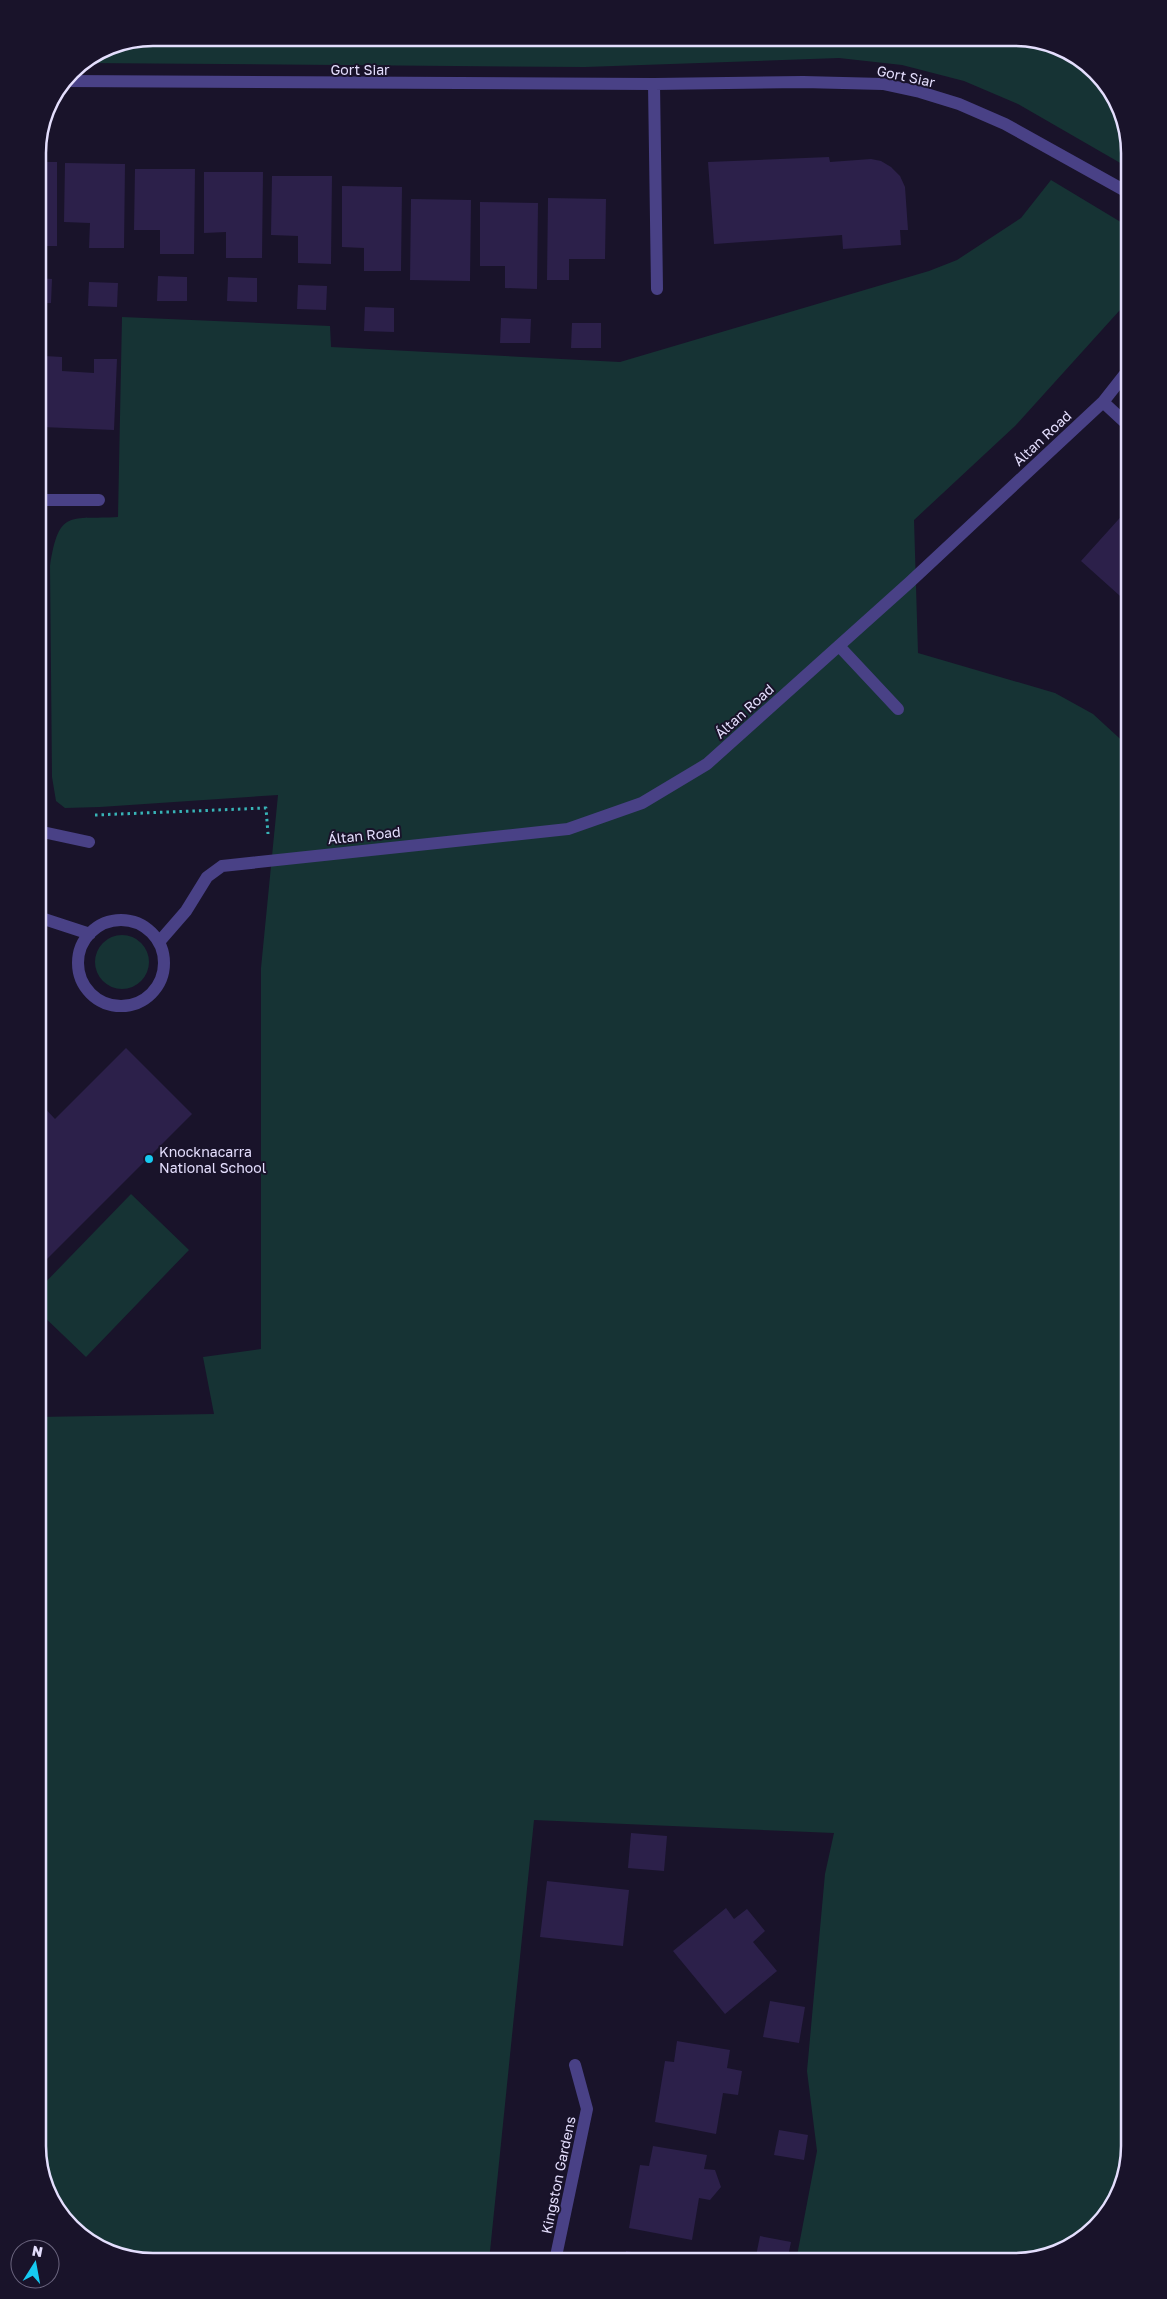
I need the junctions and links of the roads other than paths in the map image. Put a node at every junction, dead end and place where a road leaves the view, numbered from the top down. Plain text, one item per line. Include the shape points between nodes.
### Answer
1 (75, 81) edge
2 (654, 84) junction
3 (1121, 188) edge
4 (657, 288) dead end
5 (1121, 380) edge
6 (1104, 402) junction
7 (1121, 418) edge
8 (46, 500) edge
9 (99, 500) dead end
10 (839, 646) junction
11 (898, 710) dead end
12 (46, 834) edge
13 (89, 842) road end
14 (46, 920) edge
15 (90, 934) junction
16 (159, 942) junction
17 (575, 2065) dead end
18 (557, 2253) edge

1 - 2 street, Gort Siar
2 - 3 street, Gort Siar via 844,82 883,84 920,92 959,104 1005,124
2 - 4 street
5 - 6 street, Áltan Road
6 - 7 street
6 - 10 street, Áltan Road
8 - 9 street
10 - 11 street
10 - 16 street, Áltan Road via 707,764 642,803 568,829 222,866 207,877 186,912
12 - 13 street
14 - 15 street
15 - 16 street via 113,921 126,921 139,924
15 - 16 street via 82,945 79,958 82,978 93,995 117,1006 131,1005 154,992 164,967 164,954
17 - 18 street, Kingston Gardens via 587,2109

